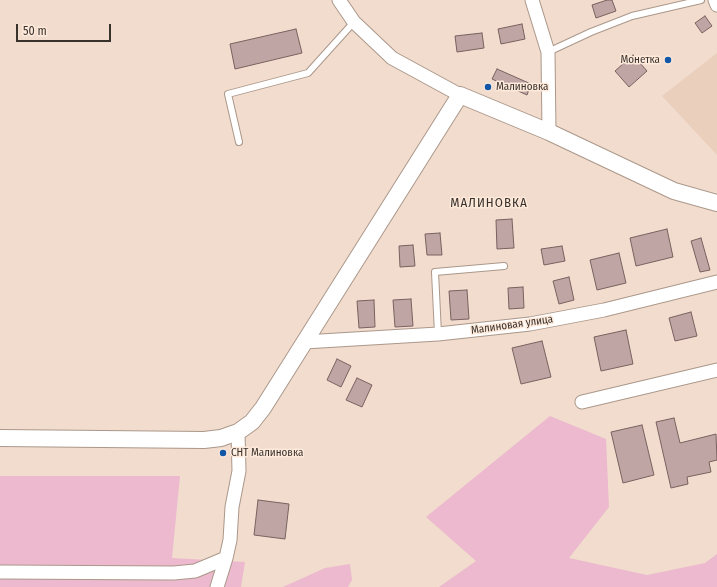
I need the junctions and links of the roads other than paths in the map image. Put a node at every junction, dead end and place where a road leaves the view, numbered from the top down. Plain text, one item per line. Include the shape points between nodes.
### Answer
1 (339, 0) edge
2 (532, 0) edge
3 (701, 0) edge
4 (354, 22) junction
5 (548, 52) junction
6 (460, 95) junction
7 (549, 132) junction
8 (239, 142) dead end
9 (717, 203) edge
10 (504, 266) dead end
11 (717, 282) edge
12 (438, 334) junction
13 (304, 342) junction
14 (717, 370) edge
15 (582, 402) dead end
16 (238, 432) junction
17 (0, 438) edge
18 (226, 558) junction
19 (0, 572) edge
20 (217, 587) edge

1 - 4 street
2 - 5 street
3 - 5 lane via 632,16
4 - 6 street via 392,58
4 - 8 lane via 308,73 228,94
5 - 7 street
6 - 7 street
6 - 13 street
7 - 9 street via 674,191
10 - 12 lane via 435,272
11 - 12 street, Малиновая улица via 604,310 538,322
12 - 13 street, Малиновая улица
13 - 16 street via 263,408 252,422
14 - 15 street
16 - 17 street via 204,440
16 - 18 street via 239,471
18 - 19 street via 195,571 174,573
18 - 20 street

